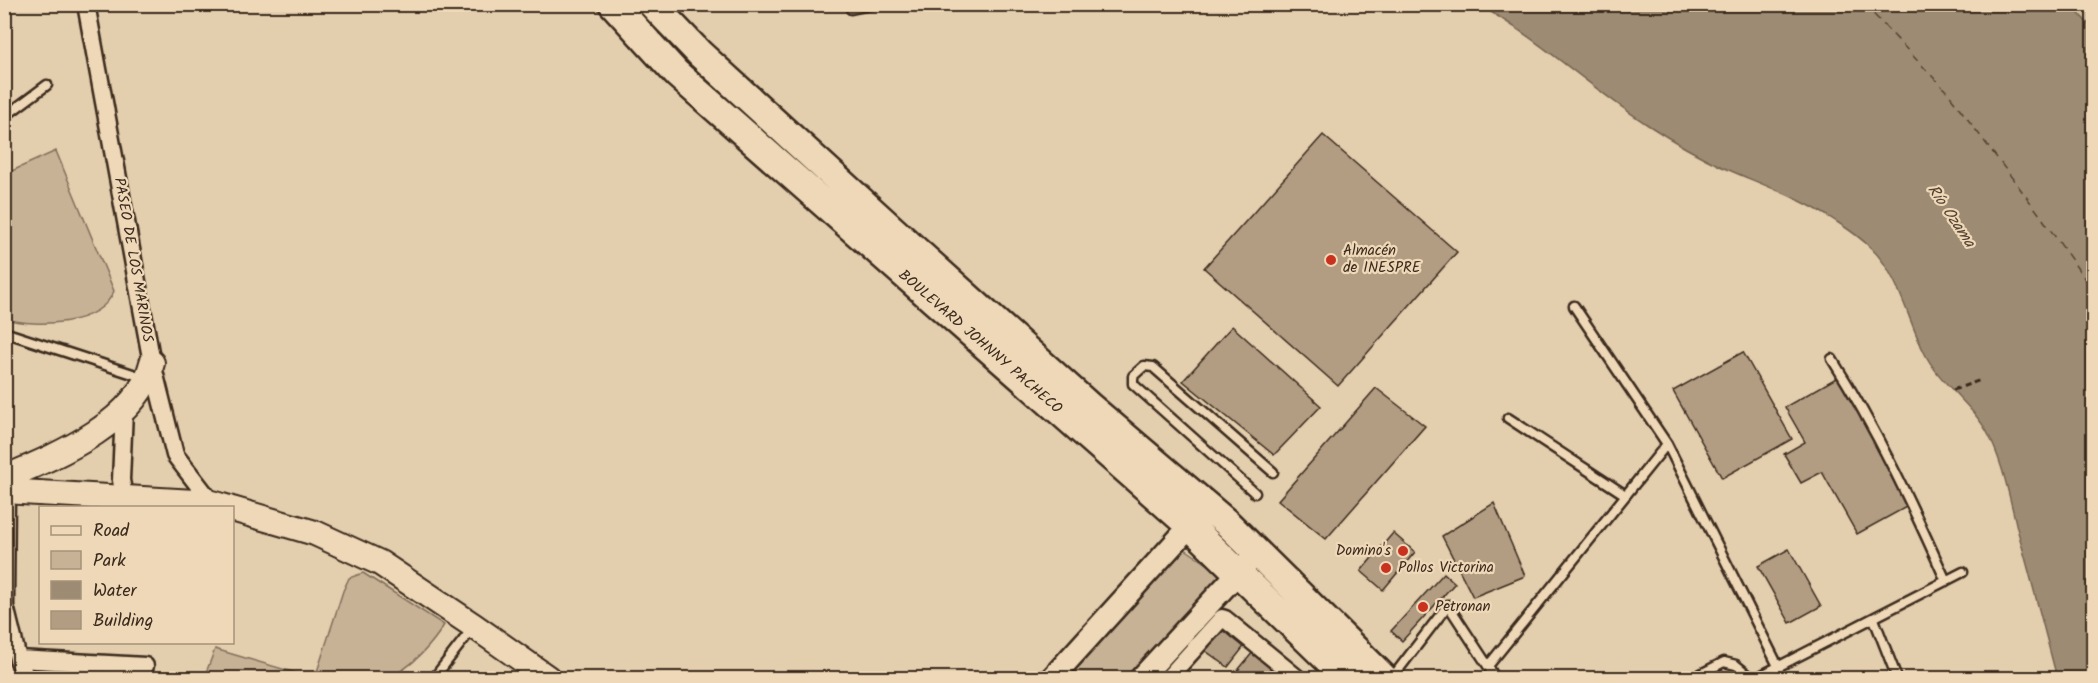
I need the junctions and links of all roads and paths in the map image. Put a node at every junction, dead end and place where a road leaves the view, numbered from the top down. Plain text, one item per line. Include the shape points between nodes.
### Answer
1 (86, 4) edge
2 (613, 4) edge
3 (652, 4) edge
4 (875, 4) edge
5 (851, 9) dead end
6 (669, 44) junction
7 (47, 86) dead end
8 (4, 117) edge
9 (1574, 306) dead end
10 (4, 332) edge
11 (1832, 359) dead end
12 (150, 371) junction
13 (1981, 380) dead end
14 (1953, 390) dead end
15 (124, 410) junction
16 (1508, 418) dead end
17 (1666, 444) junction
18 (1273, 471) dead end
19 (5, 487) edge
20 (1255, 493) dead end
21 (1624, 494) junction
22 (124, 497) junction
23 (225, 506) edge
24 (234, 509) edge
25 (1199, 517) junction
26 (1256, 553) junction
27 (1238, 572) junction
28 (1963, 572) dead end
29 (1946, 581) junction
30 (1874, 619) junction
31 (474, 626) junction
32 (18, 659) junction
33 (145, 666) dead end
34 (1488, 666) junction
35 (1779, 668) junction
36 (26, 678) edge
37 (434, 678) edge
38 (548, 678) edge
39 (1052, 678) edge
40 (1141, 678) edge
41 (1168, 678) edge
42 (1297, 678) edge
43 (1347, 678) edge
44 (1384, 678) edge
45 (1392, 678) edge
46 (1495, 678) edge
47 (1693, 678) edge
48 (1754, 678) edge
49 (1897, 678) edge

1 - 12 street, PASEO DE LOS MARINOS
2 - 6 main road, BOULEVARD JOHNNY PACHECO
3 - 6 main road, BOULEVARD JOHNNY PACHECO
4 - 5 lane
6 - 25 main road, BOULEVARD JOHNNY PACHECO via 700,54 1089,406
7 - 8 lane
9 - 17 lane
10 - 12 lane
11 - 29 lane via 1886,454
12 - 15 main road
12 - 23 street, PASEO DE LOS MARINOS via 175,455
13 - 14 path
15 - 19 main road via 110,423
15 - 22 street
16 - 21 lane
17 - 21 lane
17 - 35 lane
18 - 20 lane via 1153,367 1144,366 1133,376 1133,384
19 - 22 main road
19 - 32 street via 5,606
21 - 34 lane
22 - 23 main road
24 - 31 main road via 315,533 380,563
25 - 26 main road, BOULEVARD JOHNNY PACHECO via 1228,524
25 - 27 main road, BOULEVARD JOHNNY PACHECO
25 - 39 street
26 - 27 street
26 - 44 main road, BOULEVARD JOHNNY PACHECO
27 - 40 street
27 - 43 main road, BOULEVARD JOHNNY PACHECO
28 - 29 lane
29 - 30 lane
30 - 35 lane
30 - 49 lane
31 - 37 lane
31 - 38 main road
32 - 33 street
32 - 36 street
34 - 45 lane via 1448,605
34 - 46 lane
35 - 48 lane
41 - 42 street via 1222,618
47 - 48 lane via 1724,662

